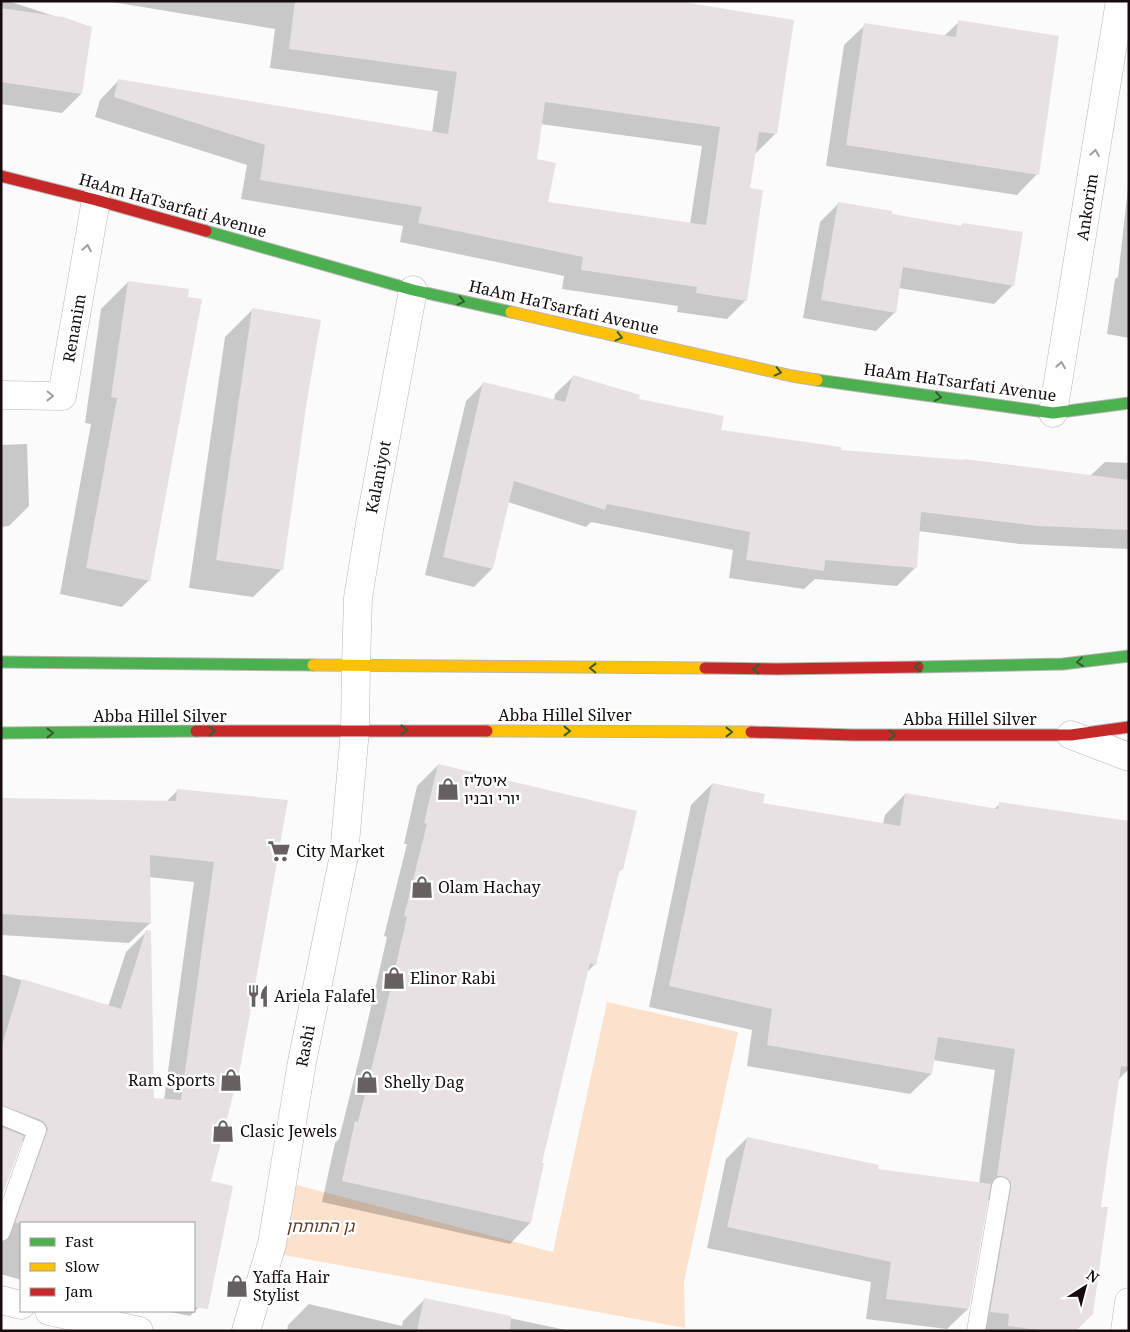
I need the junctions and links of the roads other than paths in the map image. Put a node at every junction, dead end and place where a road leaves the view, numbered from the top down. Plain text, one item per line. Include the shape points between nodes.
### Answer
1 (1120, 1) edge
2 (1, 176) edge
3 (96, 200) junction
4 (413, 290) junction
5 (1, 395) edge
6 (1129, 403) edge
7 (1053, 413) junction
8 (1129, 656) edge
9 (1, 662) edge
10 (356, 665) junction
11 (1129, 727) edge
12 (356, 730) junction
13 (1, 733) edge
14 (1071, 735) junction
15 (1129, 757) edge
16 (1, 1115) edge
17 (1001, 1186) dead end
18 (1, 1232) edge
19 (1, 1300) edge
20 (1129, 1302) edge
21 (20, 1305) edge
22 (54, 1312) edge
23 (140, 1331) edge
24 (246, 1331) edge
25 (976, 1331) edge
26 (1125, 1331) edge

7 -> 1 street, Ankorim
2 - 3 main road, HaAm HaTsarfati Avenue
3 - 4 main road, HaAm HaTsarfati Avenue
5 -> 3 street, Renanim via 62,396
4 -> 7 main road, HaAm HaTsarfati Avenue via 792,376
4 - 10 street, Kalaniyot via 358,598
6 - 7 main road, HaAm HaTsarfati Avenue
8 -> 10 main road via 1063,664 776,669
9 - 10 main road
10 - 12 street, Kalaniyot
11 - 14 main road, Abba Hillel Silver
13 -> 12 main road, Abba Hillel Silver
12 -> 14 main road, Abba Hillel Silver via 779,732 853,736
12 - 24 street, Rashi via 344,855 302,1062 272,1244
14 - 15 street
16 - 18 lane via 38,1130
17 - 25 lane
19 - 21 street
20 - 26 street
22 - 23 street

